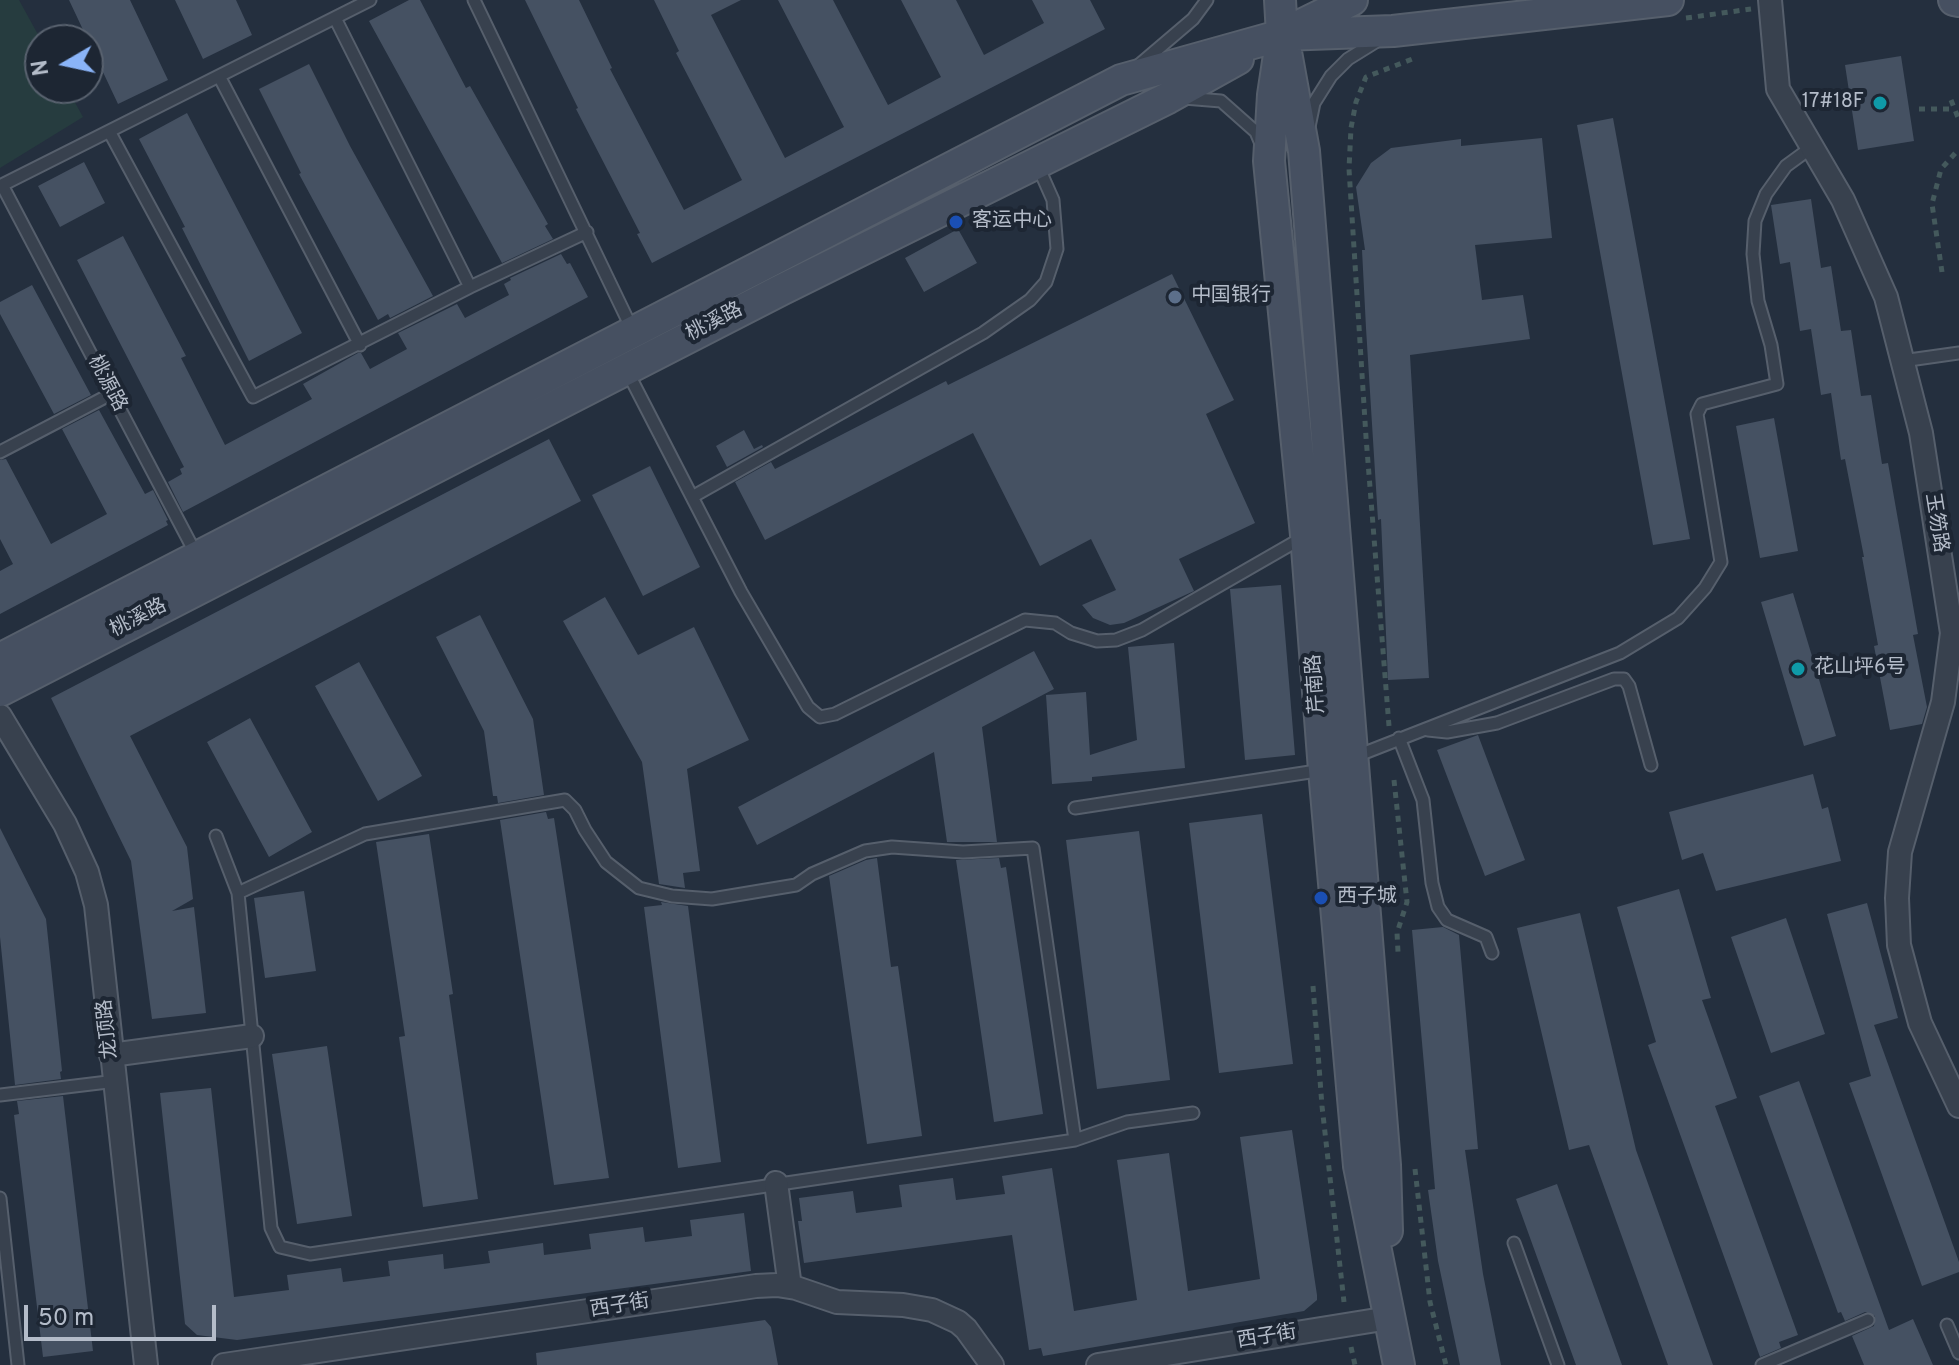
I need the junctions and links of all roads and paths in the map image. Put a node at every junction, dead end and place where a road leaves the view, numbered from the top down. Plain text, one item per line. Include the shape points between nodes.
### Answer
1 (370, 0) edge
2 (474, 0) edge
3 (1207, 0) edge
4 (1280, 0) edge
5 (1352, 0) edge
6 (1770, 3) edge
7 (1676, 9) edge
8 (335, 18) junction
9 (1393, 31) junction
10 (1282, 35) junction
11 (1426, 55) dead end
12 (219, 76) junction
13 (1121, 80) junction
14 (1168, 98) junction
15 (1951, 100) dead end
16 (1919, 109) dead end
17 (1955, 109) junction
18 (1959, 120) edge
19 (109, 131) junction
20 (1812, 147) junction
21 (1959, 149) edge
22 (1304, 151) junction
23 (1269, 161) junction
24 (1037, 163) junction
25 (2, 185) edge
26 (587, 232) junction
27 (1942, 272) dead end
28 (470, 287) junction
29 (360, 345) junction
30 (629, 351) junction
31 (1959, 353) edge
32 (1902, 361) junction
33 (111, 394) junction
34 (0, 452) edge
35 (692, 497) junction
36 (1333, 518) junction
37 (1306, 535) junction
38 (196, 556) junction
39 (210, 583) junction
40 (0, 659) edge
41 (0, 691) edge
42 (0, 716) edge
43 (1423, 729) junction
44 (1394, 740) junction
45 (1352, 758) junction
46 (1651, 765) dead end
47 (1324, 770) junction
48 (1075, 808) dead end
49 (216, 836) dead end
50 (238, 893) junction
51 (1492, 953) dead end
52 (1399, 962) dead end
53 (252, 1036) junction
54 (111, 1055) junction
55 (116, 1081) junction
56 (0, 1095) edge
57 (1959, 1106) edge
58 (1193, 1113) dead end
59 (1075, 1140) junction
60 (1415, 1167) dead end
61 (776, 1183) junction
62 (0, 1198) edge
63 (1514, 1243) dead end
64 (790, 1287) junction
65 (1389, 1318) junction
66 (1868, 1320) dead end
67 (1947, 1325) dead end
68 (1959, 1353) edge
69 (18, 1365) edge
70 (146, 1365) edge
71 (224, 1365) edge
72 (992, 1365) edge
73 (1098, 1365) edge
74 (1399, 1365) edge
75 (1446, 1365) edge
76 (1558, 1365) edge
77 (1762, 1365) edge

1 - 8 lane
2 - 26 lane
3 - 13 lane, 桃溪路 via 1193,19
4 - 10 street, 芹南路
5 - 10 street
6 - 7 path
6 - 20 street, 玉笏路 via 1778,89
7 - 9 street
8 - 12 lane
8 - 28 lane
9 - 10 street
9 - 22 lane via 1331,76 1314,103
10 - 13 street, 桃溪路
10 - 14 street, 桃溪路
10 - 22 street
10 - 23 street, 芹南路
11 - 44 path via 1366,77 1351,128 1349,169
12 - 19 lane
12 - 29 lane
13 - 30 street, 桃溪路
14 - 23 lane via 1221,101 1256,132
14 - 24 street, 桃溪路
15 - 17 path
16 - 17 path
17 - 18 path
19 - 25 lane
19 - 29 lane via 253,397
20 - 32 street, 玉笏路 via 1843,200 1886,297
20 - 43 lane via 1786,166 1755,221 1758,301 1777,384 1702,404 1697,414 1721,562 1705,588 1678,618 1620,653
21 - 27 path via 1941,169 1932,204
22 - 36 street
23 - 37 street, 芹南路
24 - 30 street, 桃溪路
24 - 35 lane via 1053,200 1057,249 1046,282 1030,300 983,333
25 - 33 lane, 桃源路
26 - 28 lane
26 - 30 lane
28 - 29 lane
30 - 35 lane
30 - 38 street, 桃溪路
30 - 39 street, 桃溪路
31 - 32 lane
32 - 57 street, 玉笏路 via 1921,433 1952,633 1943,702 1900,852 1899,945 1920,1023
33 - 34 lane
33 - 38 lane, 桃源路
35 - 37 lane via 800,694 820,717 1025,620 1055,623 1097,641 1116,640
36 - 37 lane
36 - 45 street
37 - 47 street, 芹南路
38 - 39 lane, 桃源路
38 - 40 street, 桃溪路
39 - 41 street, 桃溪路
42 - 54 street, 龙顶路 via 65,824 87,872 96,905
43 - 44 lane
43 - 46 lane via 1447,732 1497,723 1619,678 1629,686
44 - 45 lane
44 - 51 lane via 1423,800 1438,907 1447,920 1486,937
44 - 52 path via 1407,902 1397,933
45 - 47 lane
45 - 65 street via 1385,1165
47 - 48 lane
47 - 65 street, 芹南路 via 1359,1166
49 - 50 lane
50 - 53 lane
50 - 59 lane via 365,834 565,800 606,862 639,888 672,896 712,899 796,885 865,851 892,847 963,852 1033,848
53 - 54 street
53 - 61 lane via 271,1228 280,1247 310,1254
54 - 55 street, 龙顶路
55 - 56 lane
55 - 70 street, 龙顶路
58 - 59 lane via 1127,1122
59 - 61 lane
60 - 75 path via 1430,1302
61 - 64 street
62 - 69 lane
63 - 76 lane
64 - 71 street, 西子街 via 756,1286
64 - 72 street, 西子街 via 837,1302 932,1310 966,1329
65 - 73 street, 西子街
65 - 74 street, 芹南路
66 - 77 lane
67 - 68 lane

